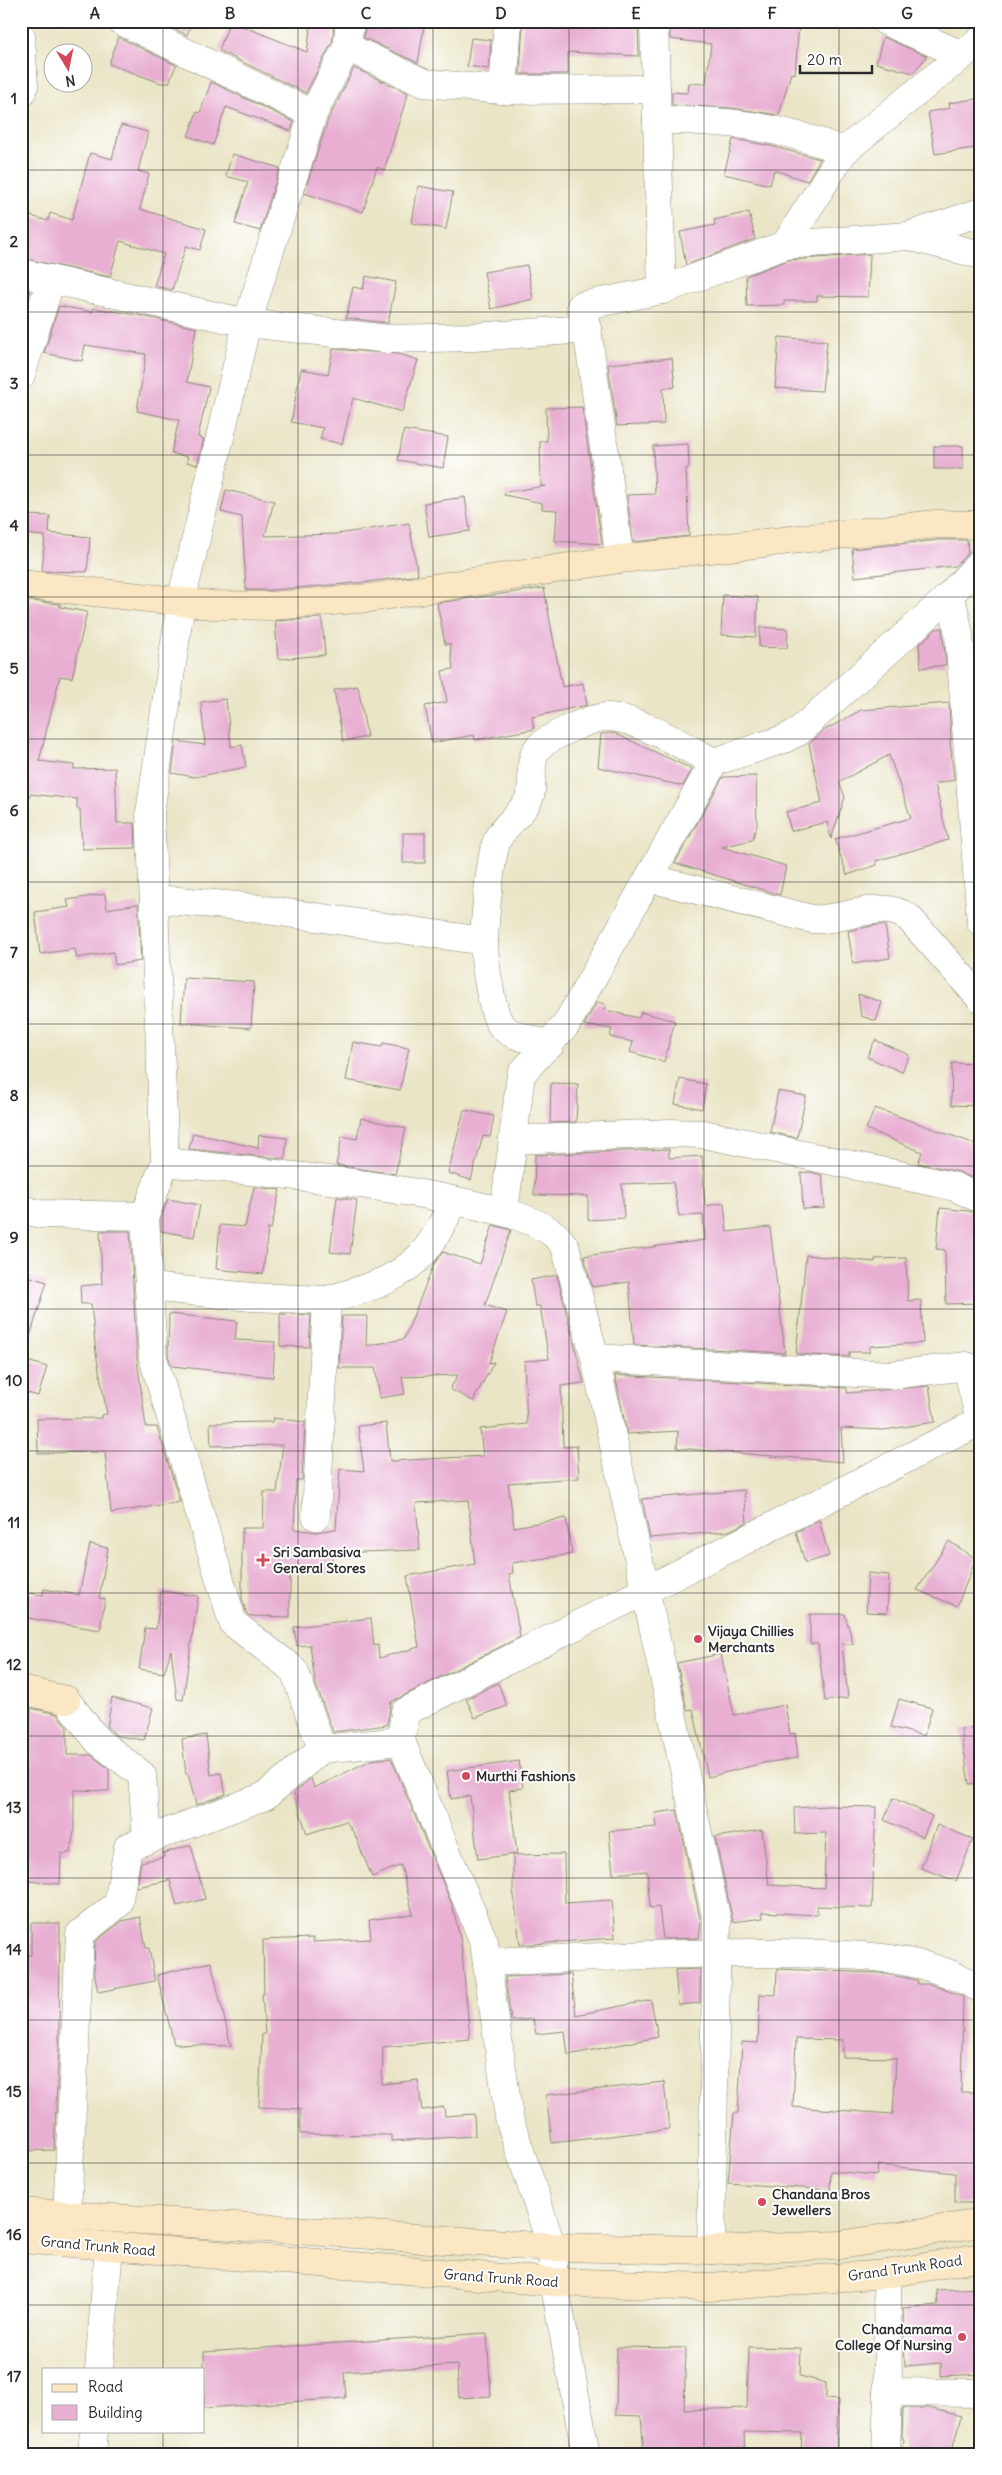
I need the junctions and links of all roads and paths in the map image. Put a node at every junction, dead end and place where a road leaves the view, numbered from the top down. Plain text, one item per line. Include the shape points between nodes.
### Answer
1 (508, 21) edge
2 (654, 21) edge
3 (885, 21) edge
4 (132, 24) edge
5 (349, 34) edge
6 (21, 36) edge
7 (972, 48) edge
8 (656, 89) junction
9 (503, 90) junction
10 (21, 94) edge
11 (313, 114) junction
12 (657, 120) junction
13 (844, 151) junction
14 (981, 212) edge
15 (908, 236) junction
16 (785, 245) junction
17 (981, 255) edge
18 (21, 272) edge
19 (51, 279) junction
20 (662, 290) junction
21 (247, 323) junction
22 (586, 330) junction
23 (21, 375) edge
24 (981, 526) edge
25 (620, 559) junction
26 (981, 562) edge
27 (21, 584) edge
28 (946, 599) junction
29 (182, 602) junction
30 (714, 762) junction
31 (649, 878) junction
32 (154, 899) junction
33 (981, 922) edge
34 (484, 940) junction
35 (981, 999) edge
36 (550, 1045) junction
37 (513, 1140) junction
38 (164, 1162) junction
39 (981, 1199) edge
40 (454, 1201) junction
41 (21, 1210) edge
42 (504, 1212) junction
43 (145, 1216) junction
44 (149, 1287) junction
45 (327, 1300) junction
46 (595, 1358) junction
47 (974, 1363) edge
48 (980, 1421) edge
49 (316, 1516) dead end
50 (646, 1588) junction
51 (21, 1690) edge
52 (66, 1700) joint
53 (401, 1740) junction
54 (322, 1749) junction
55 (147, 1839) junction
56 (716, 1952) junction
57 (487, 1962) junction
58 (981, 1989) edge
59 (21, 2212) edge
60 (67, 2215) junction
61 (981, 2223) edge
62 (21, 2239) edge
63 (109, 2247) junction
64 (552, 2247) junction
65 (711, 2250) junction
66 (981, 2257) edge
67 (887, 2274) junction
68 (554, 2282) junction
69 (99, 2368) edge
70 (888, 2392) junction
71 (981, 2394) edge
72 (94, 2432) edge
73 (92, 2454) edge
74 (586, 2454) edge
75 (886, 2454) edge

1 - 9 street
2 - 8 street
3 - 7 street
4 - 11 street
5 - 9 street via 424,83
5 - 11 street
6 - 10 street via 24,86
7 - 13 street
8 - 9 street
8 - 12 street
11 - 21 street
12 - 13 street via 744,123 789,132
12 - 20 street
13 - 16 street
14 - 15 street
15 - 16 street
15 - 17 street
16 - 20 street
18 - 19 street
19 - 21 street
19 - 23 street
20 - 22 street via 581,306
21 - 22 street via 388,339
21 - 29 street
22 - 25 street
24 - 25 main road via 936,524
25 - 29 main road via 370,598 271,606
26 - 28 street
27 - 29 main road
28 - 30 street via 798,732
28 - 33 street via 954,609 959,635
29 - 32 street via 150,813
30 - 31 street
30 - 34 street via 620,718 594,719 546,741 536,750 533,760 529,799 497,840
31 - 35 street via 812,918 831,919 880,910 900,911
31 - 36 street via 566,1025
32 - 34 street via 238,906
32 - 38 street
34 - 36 street via 492,999 502,1026
36 - 37 street via 521,1074
37 - 39 street via 703,1134 946,1185
37 - 42 street
38 - 40 street via 362,1183
38 - 43 street
40 - 42 street
40 - 45 street via 431,1243 415,1262 393,1278 368,1289
41 - 43 street via 40,1214
42 - 46 street via 545,1228 565,1246
43 - 44 street
44 - 45 street
44 - 54 street via 153,1358 233,1623 294,1670
45 - 49 street
46 - 47 street via 891,1375
46 - 50 street
47 - 48 street
48 - 50 street
50 - 53 street via 405,1712
50 - 56 street via 717,1921
51 - 52 main road
52 - 55 street via 98,1741 142,1775
53 - 54 street
53 - 57 street via 484,1942
54 - 55 street via 265,1796
55 - 60 street via 128,1847 118,1904 80,1934
56 - 57 street
56 - 58 street via 822,1954 898,1960 952,1973
56 - 65 street
57 - 64 street via 508,2118
59 - 60 main road, Grand Trunk Road
60 - 64 main road, Grand Trunk Road
61 - 65 main road, Grand Trunk Road via 840,2245
62 - 63 main road, Grand Trunk Road
63 - 68 main road, Grand Trunk Road
63 - 69 street
64 - 65 main road, Grand Trunk Road
64 - 68 street
66 - 67 main road, Grand Trunk Road
67 - 68 main road, Grand Trunk Road via 710,2287
67 - 70 street
68 - 74 street
70 - 71 street
70 - 75 street
72 - 73 street

